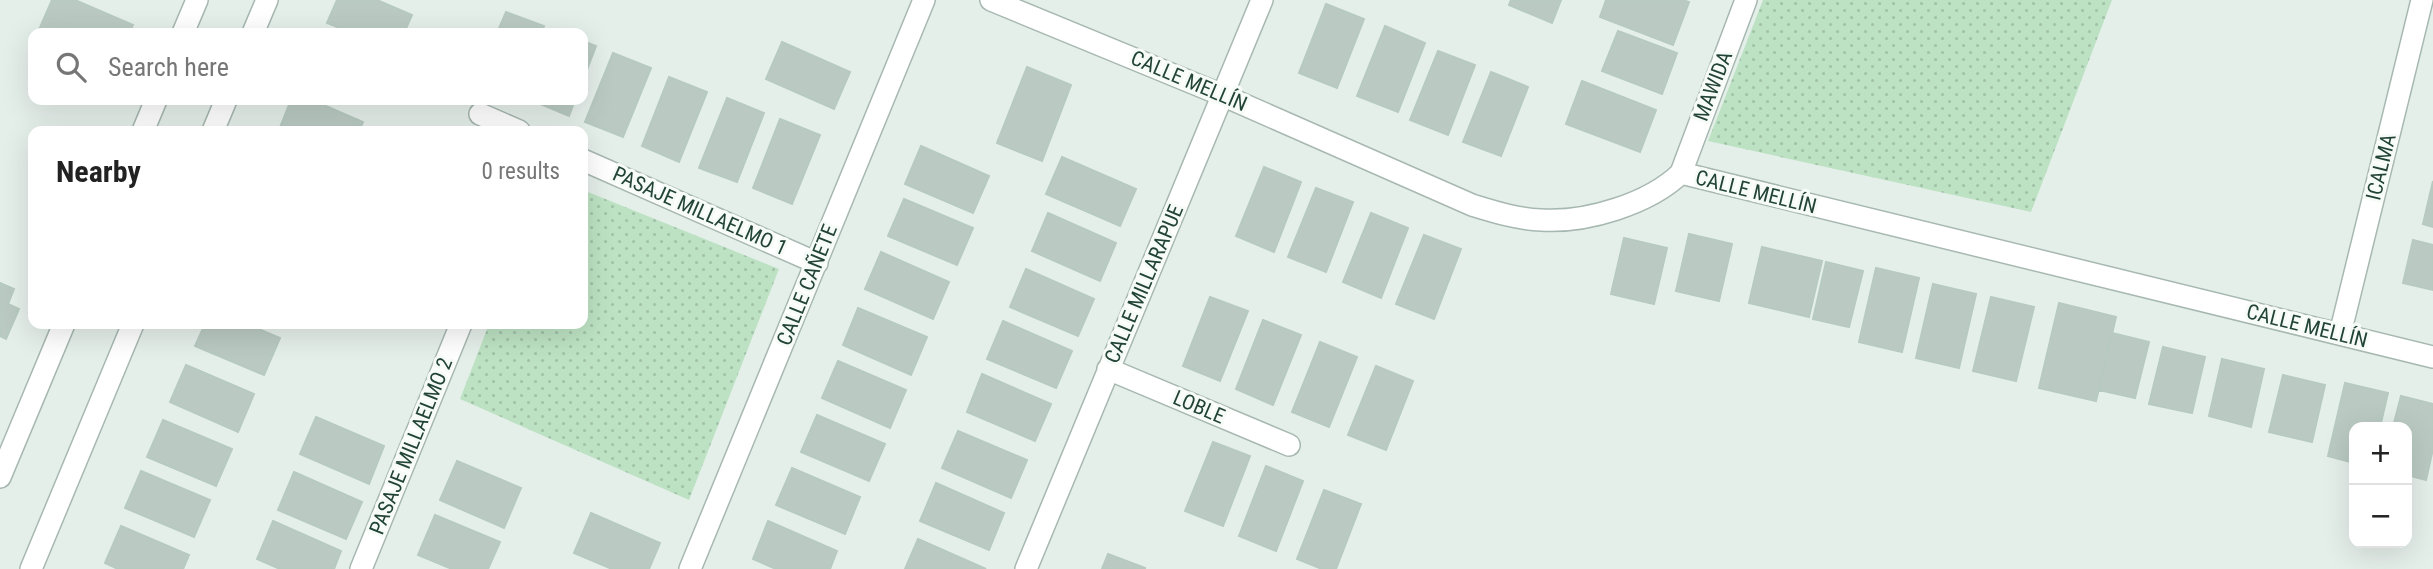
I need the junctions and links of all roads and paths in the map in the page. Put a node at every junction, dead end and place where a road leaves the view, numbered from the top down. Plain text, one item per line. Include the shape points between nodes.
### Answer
1 (197, 0) edge
2 (267, 0) edge
3 (924, 0) edge
4 (991, 0) edge
5 (1262, 0) edge
6 (1746, 0) edge
7 (2424, 0) edge
8 (2433, 1) edge
9 (185, 28) edge
10 (255, 28) edge
11 (1222, 95) junction
12 (154, 105) edge
13 (224, 105) edge
14 (480, 114) dead end
15 (145, 126) edge
16 (215, 126) edge
17 (508, 126) edge
18 (588, 162) edge
19 (1681, 173) junction
20 (817, 263) junction
21 (62, 329) edge
22 (131, 329) edge
23 (459, 329) edge
24 (2340, 334) junction
25 (2433, 356) edge
26 (1108, 369) junction
27 (1290, 445) dead end
28 (0, 477) edge
29 (31, 569) edge
30 (361, 569) edge
31 (690, 569) edge
32 (1026, 569) edge

1 - 9 street
2 - 10 street
3 - 20 street, CALLE CAÑETE
4 - 11 street, CALLE MELLÍN
5 - 11 street, CALLE MILLARAPUE
6 - 19 street, MAWIDA
7 - 8 street
7 - 24 street, ICALMA
11 - 19 street, CALLE MELLÍN via 1472,205 1512,217 1573,219 1594,214 1656,193
11 - 26 street, CALLE MILLARAPUE
12 - 15 street
13 - 16 street
14 - 17 street
18 - 20 street, PASAJE MILLAELMO 1
19 - 24 street, CALLE MELLÍN
20 - 31 street, CALLE CAÑETE
21 - 28 street
22 - 29 street
23 - 30 street, PASAJE MILLAELMO 2
24 - 25 street, CALLE MELLÍN
26 - 27 street, LOBLE
26 - 32 street, CALLE MILLARAPUE

